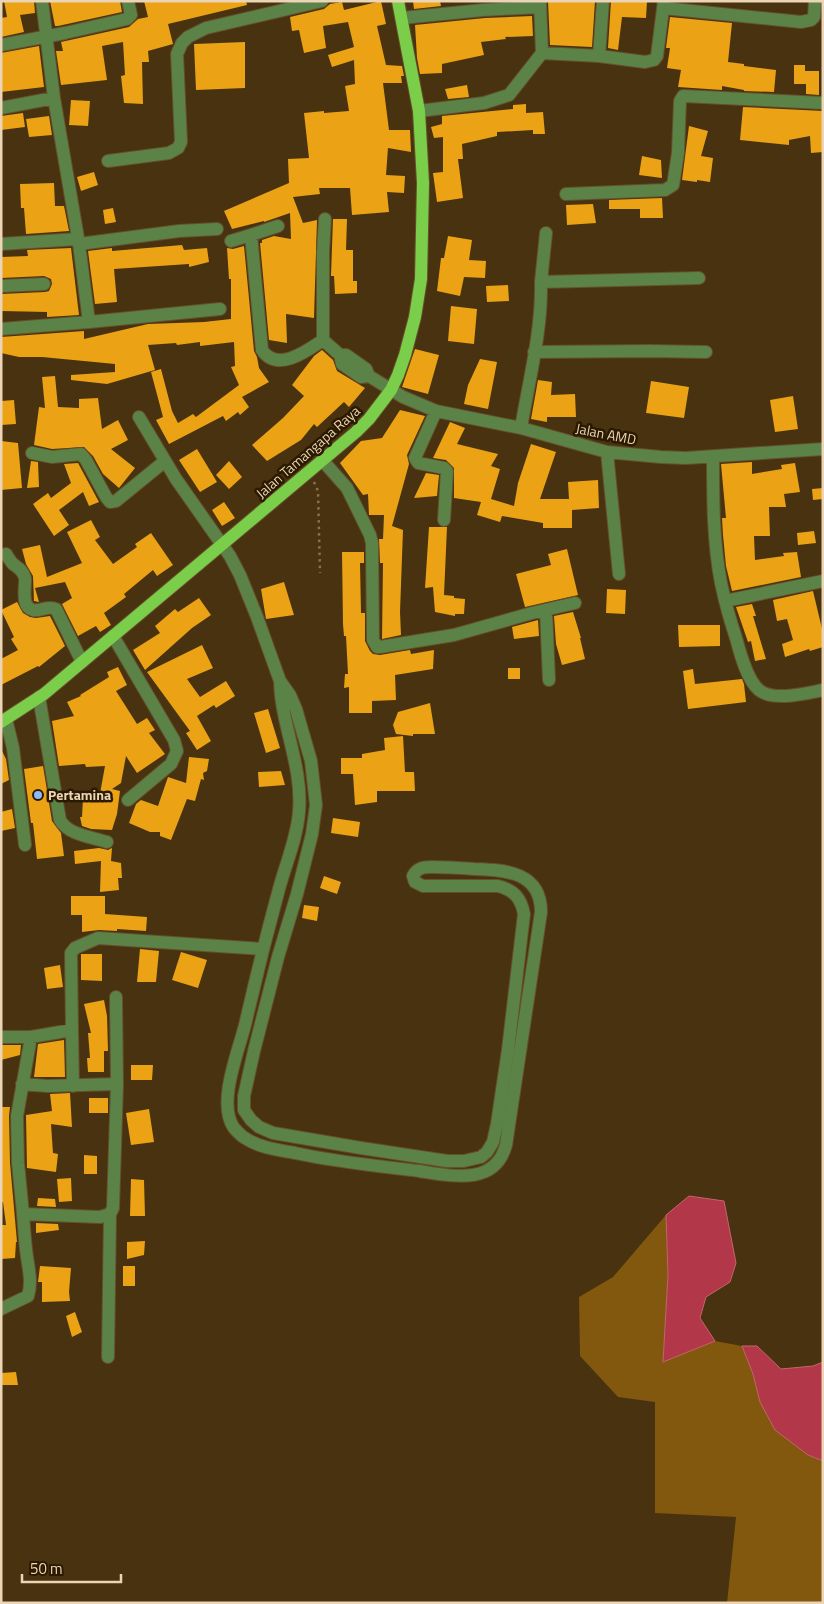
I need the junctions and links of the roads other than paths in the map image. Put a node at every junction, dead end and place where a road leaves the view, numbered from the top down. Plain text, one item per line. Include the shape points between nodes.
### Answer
1 (42, 1) edge
2 (128, 1) edge
3 (322, 1) edge
4 (398, 1) edge
5 (603, 1) edge
6 (816, 1) edge
7 (540, 4) edge
8 (663, 5) edge
9 (402, 18) junction
10 (46, 36) junction
11 (1, 45) edge
12 (542, 53) junction
13 (599, 56) junction
14 (54, 98) junction
15 (823, 103) edge
16 (1, 108) edge
17 (419, 111) junction
18 (108, 161) dead end
19 (566, 194) dead end
20 (325, 219) dead end
21 (278, 226) dead end
22 (216, 230) dead end
23 (546, 233) dead end
24 (251, 235) junction
25 (230, 240) dead end
26 (78, 242) junction
27 (1, 244) edge
28 (699, 278) dead end
29 (541, 282) junction
30 (44, 284) dead end
31 (1, 286) edge
32 (220, 309) dead end
33 (89, 322) junction
34 (1, 330) edge
35 (323, 340) junction
36 (534, 352) junction
37 (706, 352) dead end
38 (391, 390) junction
39 (436, 411) junction
40 (139, 417) dead end
41 (520, 428) junction
42 (823, 449) edge
43 (608, 452) junction
44 (32, 453) dead end
45 (713, 457) junction
46 (322, 460) junction
47 (165, 461) junction
48 (444, 520) dead end
49 (222, 545) junction
50 (6, 554) dead end
51 (619, 574) dead end
52 (823, 581) edge
53 (725, 601) junction
54 (575, 603) dead end
55 (546, 610) junction
56 (112, 636) junction
57 (82, 662) junction
58 (549, 680) dead end
59 (280, 681) junction
60 (823, 690) edge
61 (39, 697) junction
62 (4, 721) edge
63 (128, 800) dead end
64 (107, 842) dead end
65 (25, 845) dead end
66 (538, 894) junction
67 (522, 903) junction
68 (262, 949) junction
69 (116, 997) dead end
70 (72, 1030) junction
71 (1, 1037) edge
72 (31, 1037) junction
73 (22, 1084) junction
74 (117, 1084) junction
75 (72, 1086) junction
76 (251, 1120) junction
77 (234, 1128) junction
78 (487, 1152) junction
79 (494, 1167) junction
80 (23, 1214) junction
81 (110, 1214) junction
82 (1, 1309) edge
83 (108, 1357) dead end

1 - 10 street
2 - 10 street via 129,18
3 - 18 street via 206,28 188,37 177,54 181,142 178,148 169,153
4 - 9 main road, Jalan Tamangapa Raya
5 - 13 street
6 - 8 street via 814,17 801,22
7 - 9 street
7 - 12 street
8 - 13 street via 660,49 654,60 645,62
9 - 17 main road, Jalan Tamangapa Raya
10 - 11 street
10 - 14 street
12 - 13 street
12 - 17 street via 509,96 484,103
14 - 16 street
14 - 26 street
15 - 19 street via 683,96 671,188
17 - 38 main road, Jalan Tamangapa Raya via 423,183 420,279 405,356
20 - 35 street
21 - 24 street
22 - 26 street
23 - 29 street
24 - 25 street
24 - 35 street via 262,350 266,357 276,361 291,358
26 - 27 street
26 - 33 street
28 - 29 street
29 - 36 street
30 - 31 street
32 - 33 street
33 - 34 street
35 - 38 street, Jalan AMD
36 - 37 street
36 - 41 street
38 - 39 street, Jalan AMD
38 - 46 main road, Jalan Tamangapa Raya via 369,419
39 - 41 street, Jalan AMD
39 - 48 street via 415,458 418,463 444,468 447,472
40 - 47 street
41 - 43 street, Jalan AMD
42 - 45 street, Jalan AMD
43 - 45 street, Jalan AMD
43 - 51 street
44 - 47 street via 52,457 81,454 110,502 116,501
45 - 53 street via 713,508
46 - 49 main road, Jalan Tamangapa Raya
46 - 55 street via 347,488 370,535 373,640 377,646 454,635
47 - 49 street
49 - 56 main road, Jalan Tamangapa Raya
49 - 59 street via 240,575
50 - 57 street via 23,572 28,607 33,610 56,609
52 - 53 street
53 - 60 street via 741,656 759,691 790,696
54 - 55 street
55 - 58 street
56 - 57 main road, Jalan Tamangapa Raya
56 - 63 street via 174,740 177,751 171,764
57 - 61 main road, Jalan Tamangapa Raya
59 - 68 street via 280,696 296,764 299,811 296,832
59 - 76 street via 290,695 300,722 311,762 316,805 312,834 244,1096 244,1110
61 - 62 main road, Jalan Tamangapa Raya
61 - 64 street via 60,820 70,830
62 - 65 street via 13,748
66 - 67 street
66 - 67 street via 526,879 504,870 432,867 421,868 412,876 423,886 498,886 506,888
66 - 79 street via 541,912 506,1145
67 - 78 street via 524,914 508,1050 497,1124
68 - 70 street via 98,938 71,953
68 - 77 street via 227,1098
69 - 74 street
70 - 72 street
70 - 75 street
71 - 72 street
72 - 73 street
73 - 75 street
73 - 80 street via 17,1116
74 - 75 street
74 - 81 street
76 - 77 street
76 - 78 street via 273,1133 447,1161 474,1160
77 - 79 street via 243,1138 263,1146 319,1158 446,1175 485,1173
78 - 79 street
80 - 81 street via 100,1217
80 - 82 street via 30,1275 28,1296
81 - 83 street

